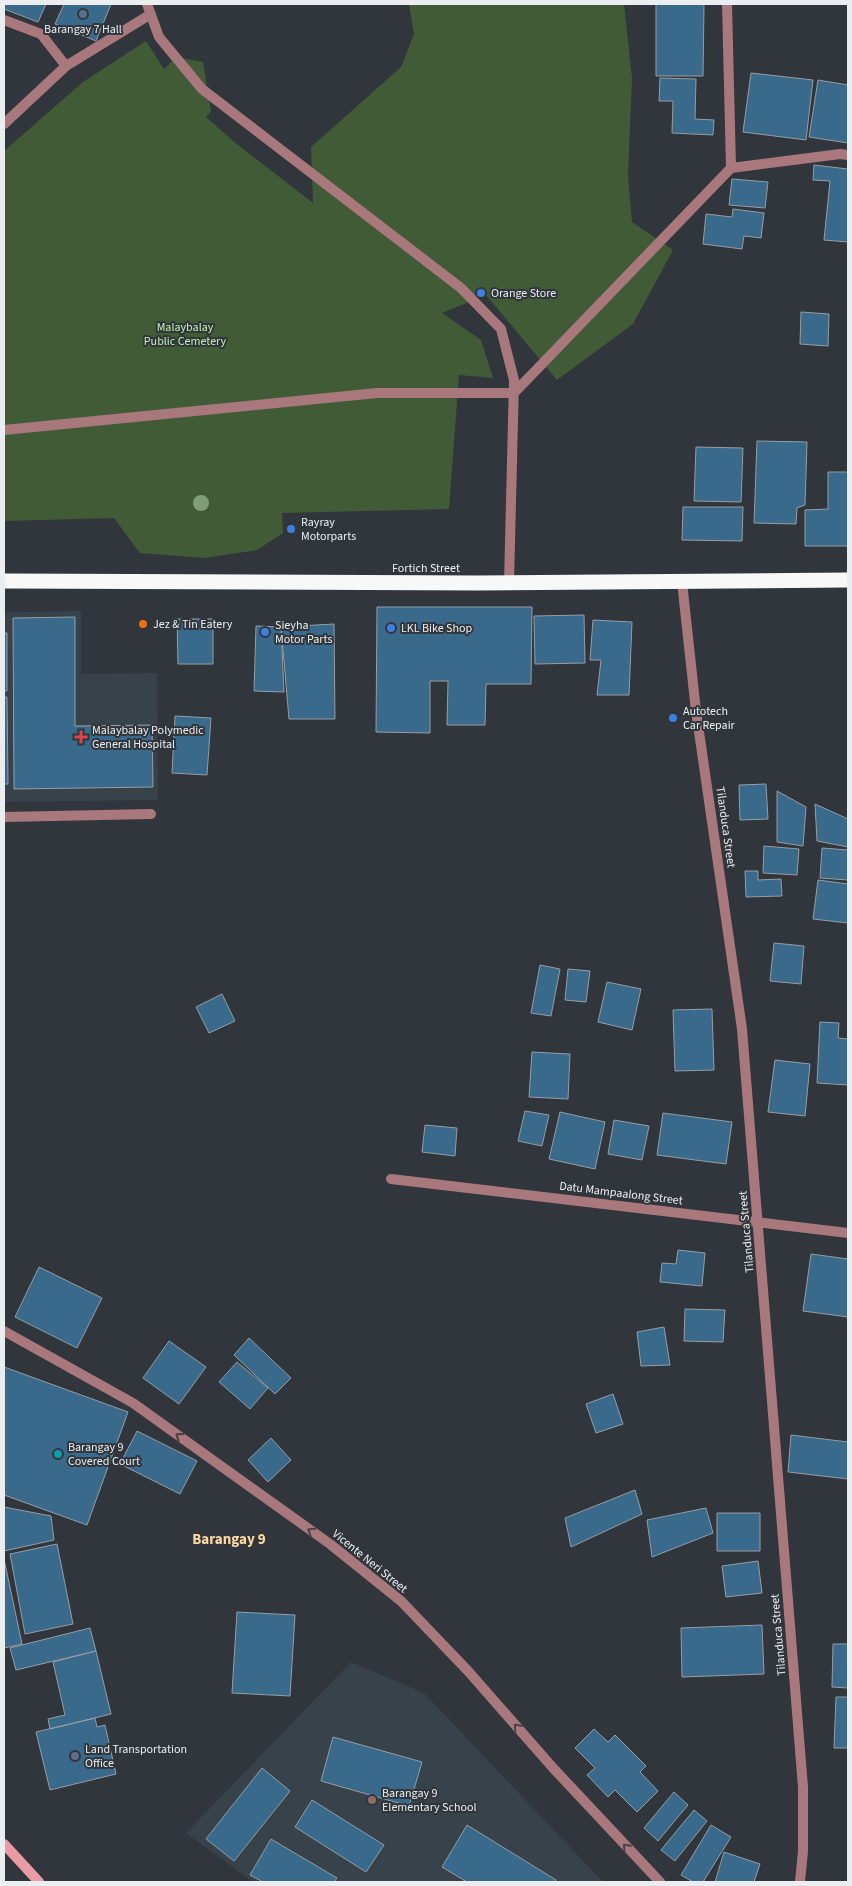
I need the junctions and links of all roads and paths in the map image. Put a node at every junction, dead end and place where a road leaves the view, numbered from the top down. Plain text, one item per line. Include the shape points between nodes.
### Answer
1 (147, 4) edge
2 (727, 4) edge
3 (151, 14) junction
4 (4, 20) edge
5 (66, 66) junction
6 (4, 124) edge
7 (848, 155) edge
8 (731, 168) junction
9 (514, 393) junction
10 (4, 430) edge
11 (848, 580) edge
12 (4, 581) edge
13 (682, 582) junction
14 (509, 583) junction
15 (151, 814) dead end
16 (4, 817) edge
17 (392, 1179) dead end
18 (757, 1222) junction
19 (848, 1233) edge
20 (4, 1331) edge
21 (4, 1844) edge
22 (39, 1882) edge
23 (660, 1882) edge
24 (800, 1882) edge

1 - 3 street
2 - 8 street
3 - 5 street
3 - 9 street via 159,37 202,89 461,288 502,329
4 - 5 street via 41,34
5 - 6 street
7 - 8 street
8 - 9 street
9 - 10 street via 377,393
9 - 14 street
11 - 13 highway, Fortich Street
12 - 14 highway, Fortich Street
13 - 14 highway, Fortich Street
13 - 18 street, Tilanduca Street via 696,711 742,1030
15 - 16 street
17 - 18 street, Datu Mampaalong Street
18 - 19 street, Datu Mampaalong Street
18 - 24 street, Tilanduca Street via 803,1787
23 -> 20 street, Vicente Neri Street via 401,1601 330,1544 133,1403
21 - 22 main road

